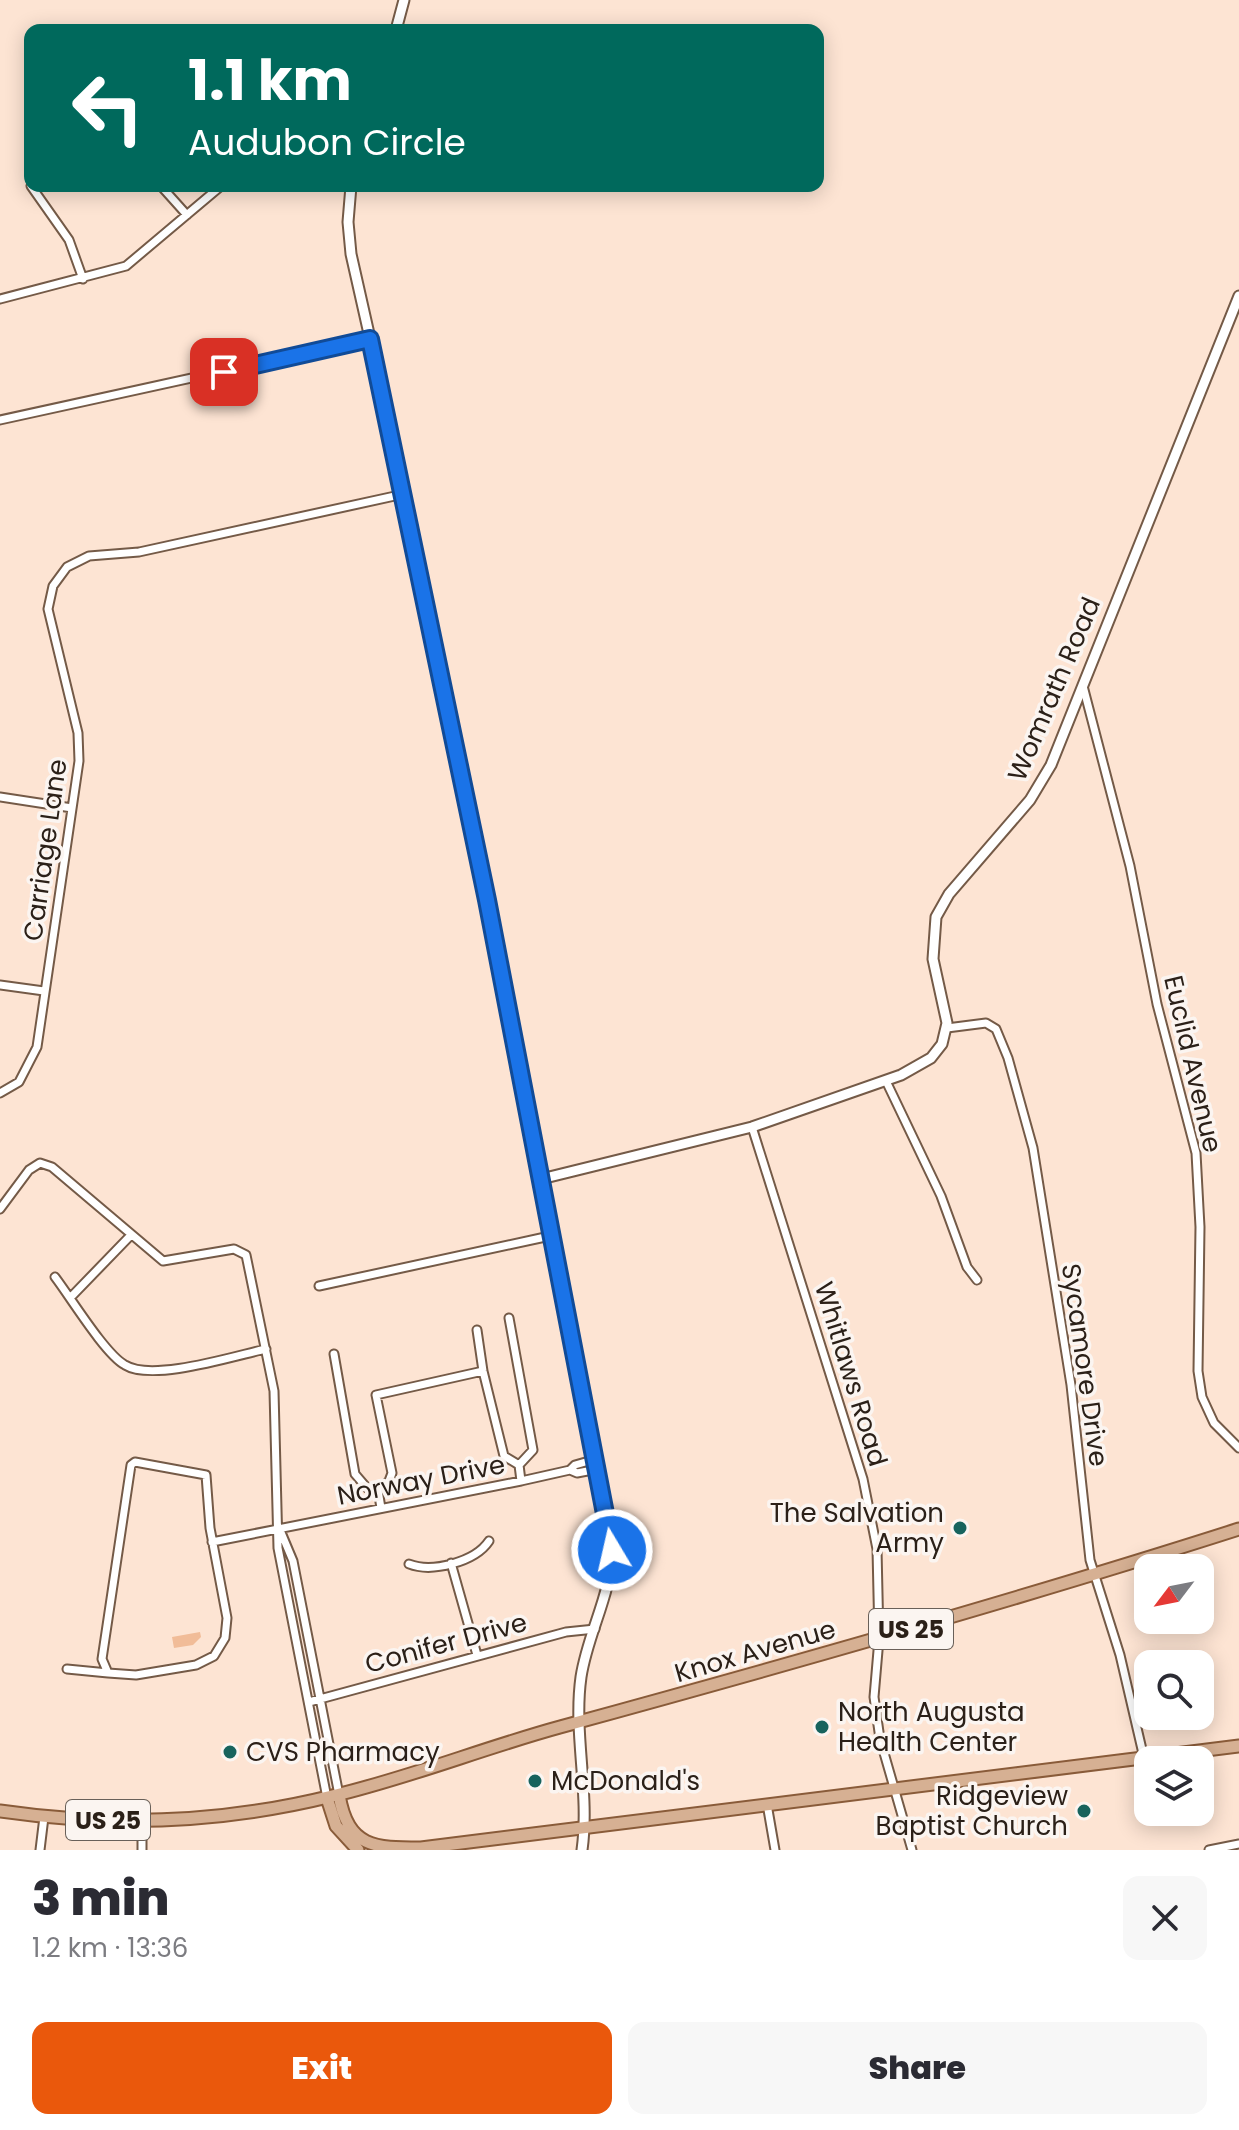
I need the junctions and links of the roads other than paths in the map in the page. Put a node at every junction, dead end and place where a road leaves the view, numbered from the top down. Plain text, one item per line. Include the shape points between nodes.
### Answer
1 (404, 0) edge
2 (398, 24) edge
3 (37, 192) edge
4 (166, 192) edge
5 (214, 192) edge
6 (351, 192) edge
7 (187, 215) junction
8 (83, 279) junction
9 (1239, 296) edge
10 (0, 299) edge
11 (370, 339) junction
12 (0, 420) edge
13 (404, 494) junction
14 (1082, 685) junction
15 (0, 797) edge
16 (72, 808) junction
17 (0, 985) edge
18 (44, 991) junction
19 (947, 1028) junction
20 (886, 1081) junction
21 (0, 1093) edge
22 (752, 1127) junction
23 (541, 1179) junction
24 (0, 1209) edge
25 (131, 1235) junction
26 (550, 1236) junction
27 (55, 1277) dead end
28 (977, 1280) dead end
29 (319, 1286) dead end
30 (70, 1298) junction
31 (509, 1318) dead end
32 (477, 1330) dead end
33 (266, 1349) junction
34 (334, 1354) dead end
35 (483, 1371) junction
36 (1239, 1448) edge
37 (597, 1464) junction
38 (519, 1465) junction
39 (521, 1481) junction
40 (378, 1490) junction
41 (381, 1508) junction
42 (1239, 1529) edge
43 (280, 1530) junction
44 (489, 1541) dead end
45 (212, 1542) junction
46 (451, 1563) junction
47 (409, 1564) dead end
48 (1095, 1575) junction
49 (595, 1629) junction
50 (879, 1639) junction
51 (477, 1655) junction
52 (67, 1669) dead end
53 (108, 1673) junction
54 (320, 1698) junction
55 (309, 1702) junction
56 (581, 1722) junction
57 (1141, 1746) edge
58 (1239, 1746) edge
59 (1214, 1749) edge
60 (1134, 1759) edge
61 (896, 1787) junction
62 (333, 1796) junction
63 (767, 1804) junction
64 (0, 1811) edge
65 (44, 1817) junction
66 (142, 1821) junction
67 (585, 1827) junction
68 (1239, 1844) edge
69 (353, 1849) edge
70 (419, 1849) edge
71 (40, 1850) edge
72 (142, 1850) edge
73 (582, 1850) edge
74 (775, 1850) edge
75 (912, 1850) edge
76 (1209, 1850) edge

1 - 2 street
3 - 8 street via 69,240
4 - 7 street
5 - 7 street
6 - 11 street via 350,248
7 - 8 street via 126,266
8 - 10 street
9 - 14 street, Womrath Road
11 - 12 street
11 - 13 street
13 - 16 street, Carriage Lane via 154,549 89,556 67,567 53,586 48,609 79,742
13 - 23 street
14 - 19 street, Womrath Road via 1041,783 936,917 933,959
14 - 36 street, Euclid Avenue via 1196,1153 1202,1397 1214,1423
15 - 16 street
16 - 18 street, Carriage Lane
17 - 18 street
18 - 21 street, Carriage Lane via 34,1057 19,1082
19 - 20 street via 931,1058
19 - 48 street, Sycamore Drive via 986,1023 996,1029 1025,1118 1042,1190
20 - 22 street
20 - 28 street
22 - 23 street
22 - 50 street, Whitlaws Road via 863,1479 877,1549
23 - 26 street
24 - 25 street via 40,1163 52,1167
25 - 30 street
25 - 33 street via 167,1262 234,1249 243,1252
26 - 29 street
26 - 37 street
27 - 30 street
30 - 33 street via 117,1360 139,1371
31 - 38 street via 533,1450
32 - 35 street
33 - 43 street via 274,1391 273,1471
34 - 40 street via 355,1474 367,1488
35 - 38 street via 504,1456
35 - 40 street via 376,1395 392,1473
37 - 39 street, Norway Drive via 577,1473
37 - 49 street via 612,1565
38 - 39 street
39 - 41 street, Norway Drive
40 - 41 street
41 - 43 street, Norway Drive
42 - 48 main road, Knox Avenue / US 25
43 - 45 street, Norway Drive
43 - 54 street via 293,1561
43 - 55 street via 278,1548
44 - 46 street via 478,1553
45 - 53 street via 228,1629 214,1656 151,1673
45 - 53 street via 206,1475 143,1462 131,1465 102,1659
46 - 47 street via 427,1568
46 - 51 street
48 - 50 main road, Knox Avenue / US 25
48 - 57 street, Sycamore Drive
49 - 51 street, Conifer Drive
49 - 56 street via 581,1678
50 - 56 main road, Knox Avenue / US 25
50 - 61 street, Whitlaws Road via 874,1697 880,1739
51 - 54 street, Conifer Drive
52 - 53 street
54 - 55 street, Conifer Drive
54 - 62 street
55 - 62 street
56 - 62 main road, Knox Avenue / US 25
56 - 67 street
58 - 59 main road
60 - 61 main road
61 - 63 main road
61 - 75 street, Whitlaws Road
62 - 66 main road, US 25 via 216,1817
62 - 69 main road via 336,1826
62 - 70 main road via 346,1822 364,1841 379,1848
63 - 67 main road
63 - 74 street
64 - 65 main road, US 25
65 - 66 main road, US 25
65 - 71 street
66 - 72 street
67 - 70 main road
67 - 73 street
68 - 76 street

